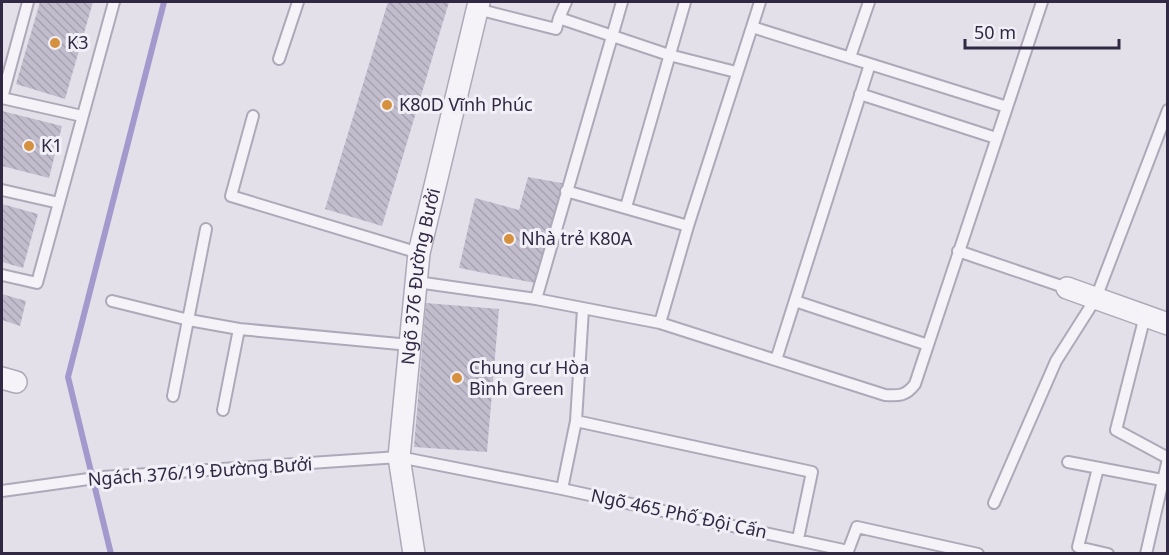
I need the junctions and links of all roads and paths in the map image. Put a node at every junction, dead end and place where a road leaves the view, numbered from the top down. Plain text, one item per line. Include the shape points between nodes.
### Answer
1 (114, 2) edge
2 (298, 2) edge
3 (566, 2) edge
4 (622, 2) edge
5 (685, 2) edge
6 (760, 2) edge
7 (869, 2) edge
8 (1042, 2) edge
9 (24, 3) edge
10 (478, 5) edge
11 (559, 18) junction
12 (752, 27) junction
13 (611, 35) junction
14 (669, 55) junction
15 (850, 57) junction
16 (279, 59) dead end
17 (870, 64) junction
18 (736, 72) junction
19 (860, 94) junction
20 (2, 98) edge
21 (1007, 106) junction
22 (1167, 110) edge
23 (82, 116) junction
24 (253, 116) dead end
25 (996, 138) junction
26 (2, 190) edge
27 (566, 190) junction
28 (59, 203) junction
29 (626, 207) junction
30 (688, 226) junction
31 (206, 229) dead end
32 (958, 251) junction
33 (418, 253) junction
34 (2, 275) edge
35 (417, 282) junction
36 (1066, 288) joint
37 (1096, 297) junction
38 (536, 299) junction
39 (112, 300) dead end
40 (795, 301) junction
41 (583, 309) junction
42 (1145, 316) junction
43 (189, 320) junction
44 (660, 323) junction
45 (1167, 324) edge
46 (239, 329) junction
47 (410, 345) junction
48 (928, 345) junction
49 (776, 360) junction
50 (173, 396) dead end
51 (223, 410) dead end
52 (576, 421) junction
53 (399, 457) junction
54 (1167, 458) edge
55 (1068, 462) dead end
56 (1098, 468) junction
57 (1162, 480) junction
58 (562, 489) junction
59 (2, 491) edge
60 (994, 502) dead end
61 (798, 539) junction
62 (849, 552) edge
63 (414, 554) edge
64 (978, 554) edge
65 (1108, 554) edge
66 (1146, 554) edge

1 - 23 lane
2 - 16 lane
3 - 11 lane
4 - 13 lane
5 - 14 lane
6 - 12 lane
7 - 15 lane
8 - 21 lane
9 - 20 lane
10 - 11 lane via 556,28
10 - 33 street, Ngõ 376 Đường Bưởi
11 - 13 lane
12 - 15 lane
12 - 18 lane
13 - 14 lane
13 - 27 lane
14 - 18 lane
14 - 29 lane
15 - 17 lane
17 - 19 lane
17 - 21 lane
18 - 30 lane
19 - 25 lane
19 - 40 lane
20 - 23 lane
21 - 25 lane
22 - 37 lane
23 - 28 lane
24 - 33 lane via 231,196
25 - 32 lane
26 - 28 lane
27 - 29 lane
27 - 38 lane
28 - 34 lane via 37,283
29 - 30 lane
30 - 44 lane
31 - 43 lane
32 - 36 lane
32 - 48 lane
33 - 35 street, Ngõ 376 Đường Bưởi
35 - 38 lane
35 - 47 street, Ngõ 376 Đường Bưởi
36 - 37 street
37 - 42 street
37 - 60 lane via 1056,361
38 - 41 lane
39 - 43 lane
40 - 48 lane
40 - 49 lane
41 - 44 lane
41 - 52 lane
42 - 45 street
42 - 54 lane via 1116,430
43 - 46 lane
43 - 50 lane
44 - 49 lane
46 - 47 lane
46 - 51 lane
47 - 53 street, Ngõ 376 Đường Bưởi
48 - 49 lane via 915,384 899,396
52 - 58 lane
52 - 61 lane via 812,472
53 - 58 lane, Ngõ 465 Phố Đội Cấn
53 - 59 lane, Ngách 376/19 Đường Bưởi via 103,477
53 - 63 street, Ngõ 376 Đường Bưởi
54 - 57 lane
55 - 56 lane
56 - 57 lane
56 - 65 lane via 1078,547
57 - 66 lane
58 - 61 lane, Ngõ 465 Phố Đội Cấn
61 - 62 lane, Ngõ 465 Phố Đội Cấn
62 - 64 lane, Ngõ 465 Phố Đội Cấn via 857,527

